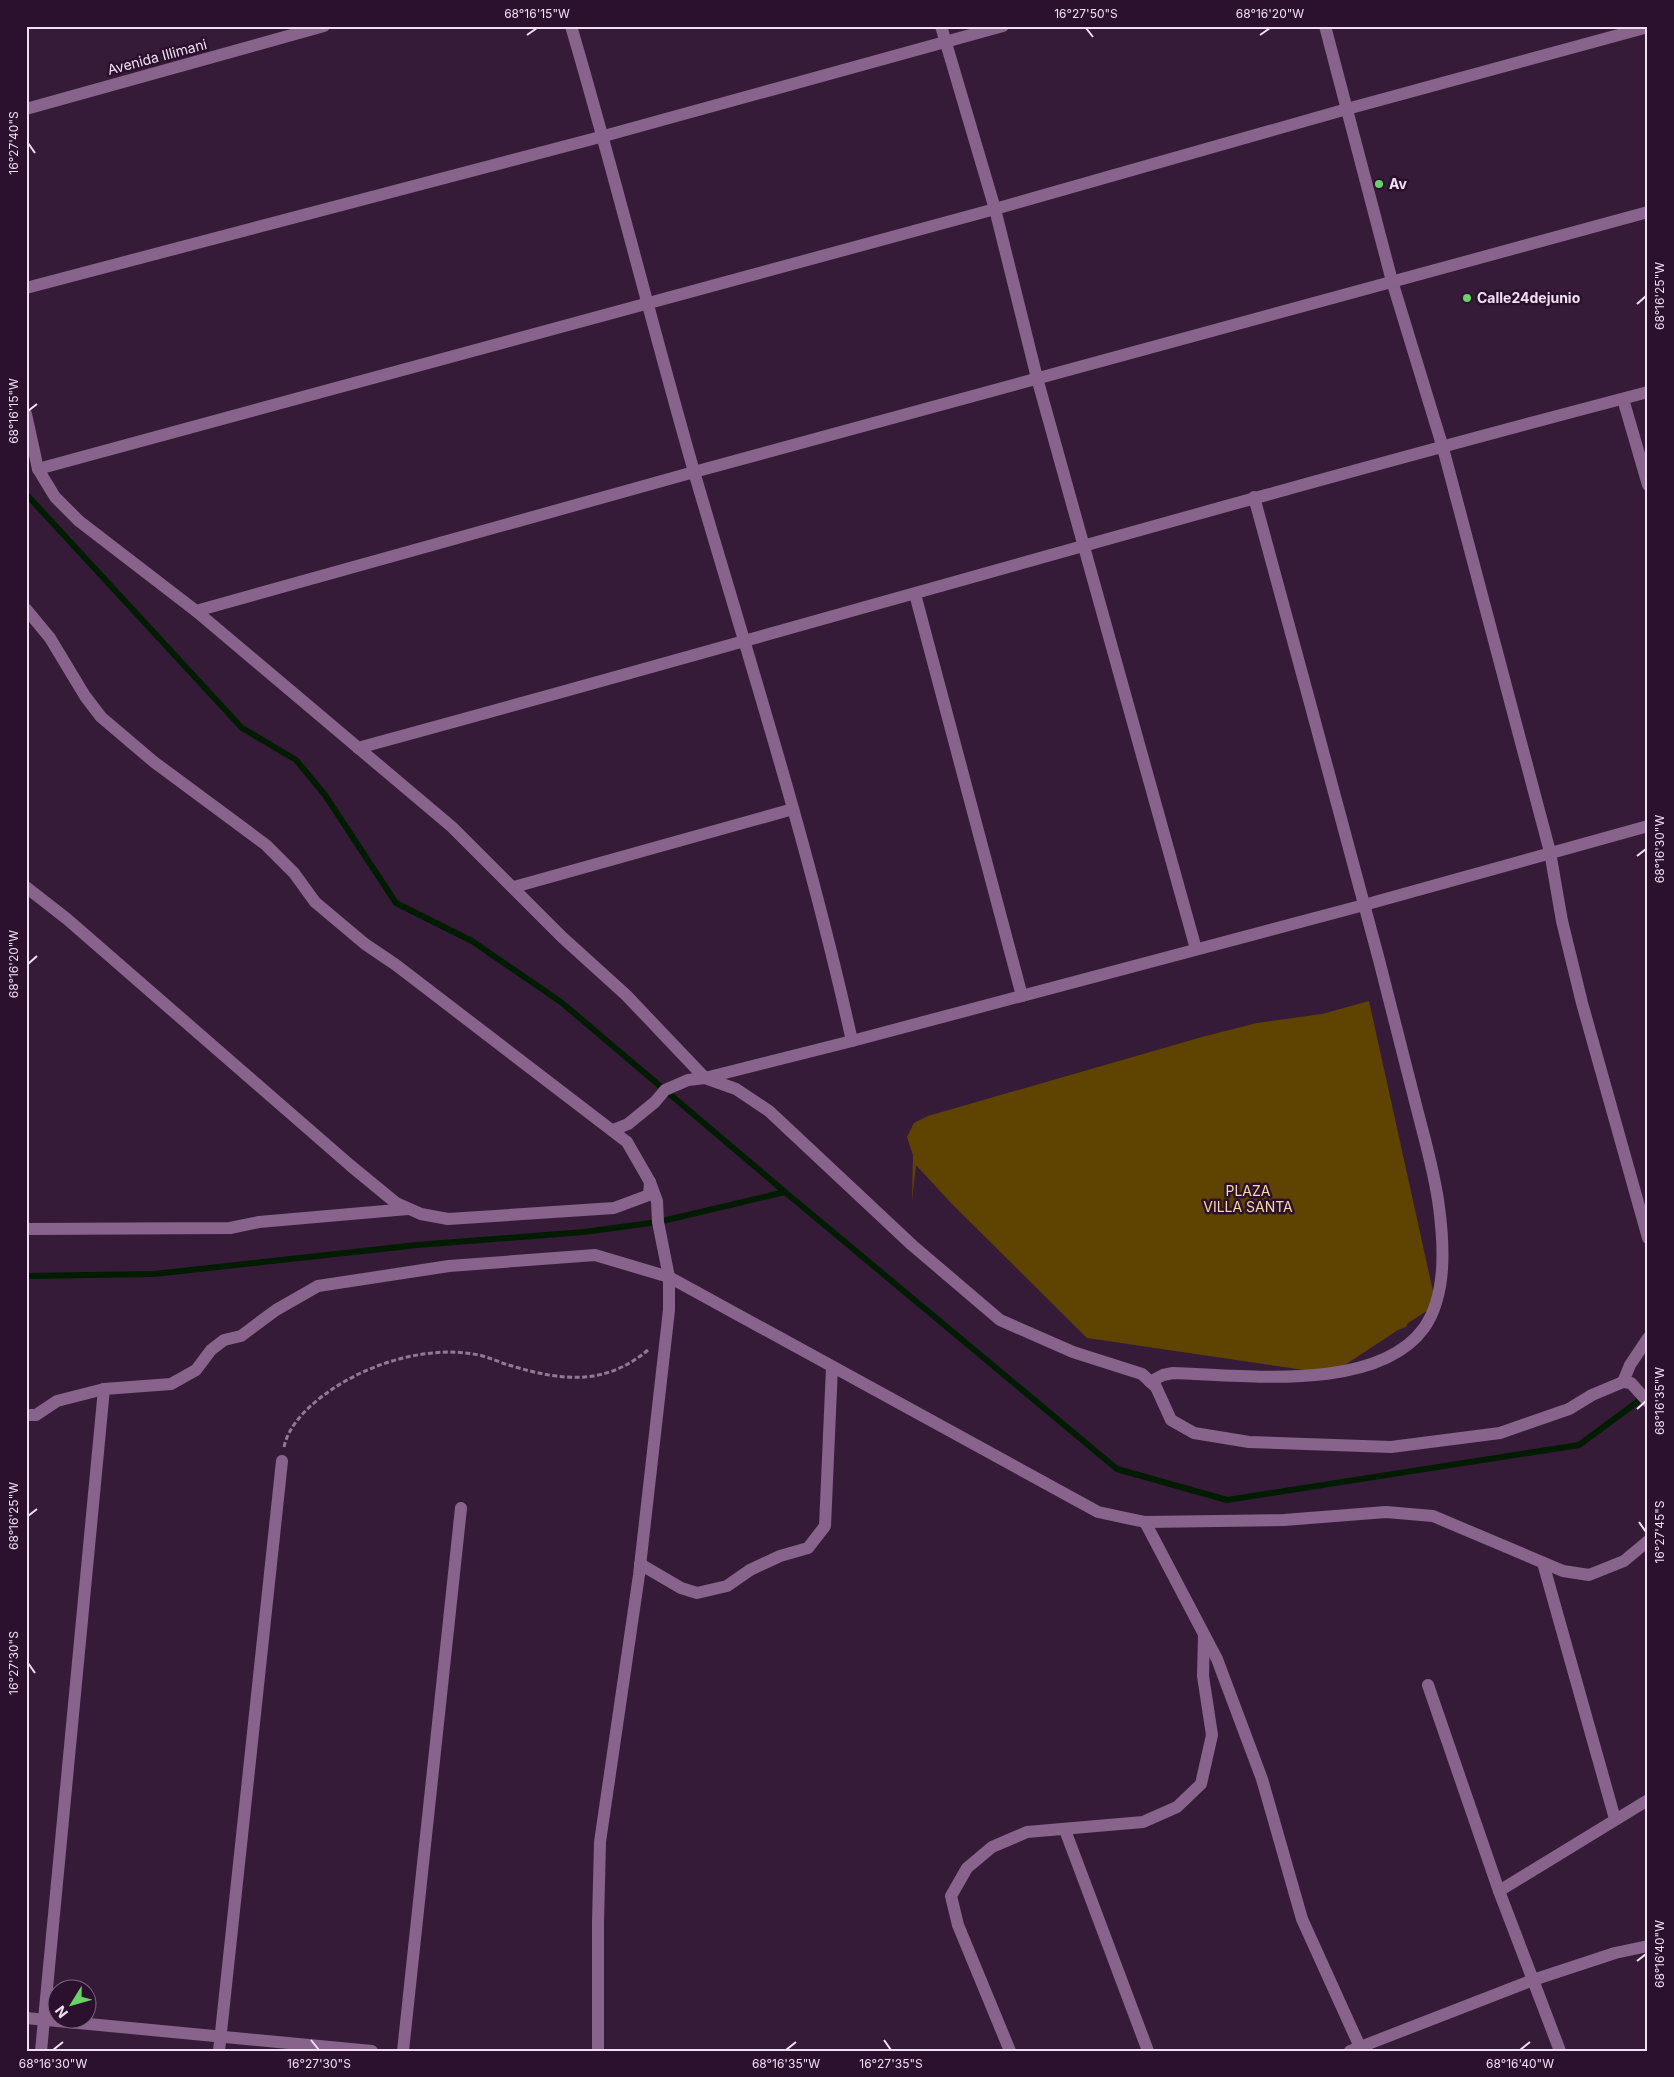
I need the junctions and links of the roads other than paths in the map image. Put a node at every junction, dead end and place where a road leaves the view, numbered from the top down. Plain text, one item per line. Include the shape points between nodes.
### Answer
1 (324, 26) edge
2 (571, 26) edge
3 (941, 26) edge
4 (1004, 26) edge
5 (1326, 26) edge
6 (1648, 27) edge
7 (946, 42) junction
8 (26, 109) edge
9 (1347, 109) junction
10 (604, 136) junction
11 (994, 209) junction
12 (1648, 212) edge
13 (1392, 281) junction
14 (26, 288) edge
15 (649, 304) junction
16 (1037, 378) junction
17 (1648, 392) edge
18 (1623, 399) junction
19 (26, 414) edge
20 (1443, 448) junction
21 (38, 468) junction
22 (694, 472) junction
23 (1648, 485) edge
24 (1254, 497) junction
25 (1084, 545) junction
26 (915, 594) junction
27 (26, 609) edge
28 (196, 611) junction
29 (744, 640) junction
30 (358, 748) junction
31 (793, 809) junction
32 (1648, 826) edge
33 (1550, 852) junction
34 (26, 887) edge
35 (514, 887) junction
36 (1364, 905) junction
37 (1196, 949) junction
38 (1022, 996) junction
39 (852, 1041) junction
40 (705, 1078) junction
41 (613, 1130) junction
42 (650, 1182) junction
43 (408, 1209) junction
44 (26, 1229) edge
45 (1648, 1238) edge
46 (669, 1277) junction
47 (1648, 1338) edge
48 (832, 1367) junction
49 (1150, 1382) junction
50 (1623, 1382) junction
51 (104, 1389) junction
52 (1648, 1402) edge
53 (26, 1415) edge
54 (282, 1461) road end
55 (461, 1508) dead end
56 (1145, 1522) junction
57 (1648, 1541) edge
58 (1543, 1563) junction
59 (640, 1564) junction
60 (1204, 1635) junction
61 (1428, 1685) dead end
62 (1648, 1800) edge
63 (1615, 1819) junction
64 (1066, 1830) junction
65 (1499, 1891) junction
66 (1648, 1946) edge
67 (1533, 1980) junction
68 (26, 2018) edge
69 (44, 2020) junction
70 (221, 2036) junction
71 (1355, 2049) edge
72 (41, 2051) edge
73 (219, 2051) edge
74 (372, 2051) edge
75 (403, 2051) edge
76 (598, 2051) edge
77 (1010, 2051) edge
78 (1148, 2051) edge
79 (1560, 2051) edge

1 - 8 street, Avenida Illimani
2 - 10 street
3 - 7 street
4 - 7 street
5 - 9 street
6 - 9 street
7 - 10 street
7 - 11 street
9 - 11 street
9 - 13 street
10 - 14 street
10 - 15 street
11 - 15 street
11 - 16 street
12 - 13 street
13 - 16 street
13 - 20 street
15 - 21 street
15 - 22 street
16 - 22 street
16 - 25 street
17 - 18 street
18 - 20 street
18 - 23 street
19 - 21 street
20 - 24 street
20 - 33 street
21 - 28 street via 55,497 79,521
22 - 28 street
22 - 29 street
24 - 25 street
24 - 36 street
25 - 26 street
25 - 37 street
26 - 29 street
26 - 38 street
27 - 41 street via 50,638 101,717 154,762 266,845 294,873 315,902 365,944
28 - 30 street
29 - 30 street
29 - 31 street
30 - 35 street via 452,827
31 - 35 street
31 - 39 street via 831,947
32 - 33 street
33 - 36 street
33 - 45 street via 1562,921 1582,1003
34 - 43 street via 351,1166
35 - 40 street via 562,937 626,995
36 - 37 street
36 - 49 street via 1435,1184 1442,1233 1441,1272 1431,1317 1414,1340 1402,1349 1348,1371 1275,1376 1173,1373
37 - 38 street
38 - 39 street
39 - 40 street
40 - 41 street via 688,1080 665,1090 628,1124
40 - 49 street via 736,1089 769,1111 912,1246 1000,1320 1072,1352 1142,1374
41 - 42 street via 627,1142
42 - 43 street via 649,1196 614,1208 462,1219 434,1217
42 - 46 street via 657,1201
43 - 44 street via 259,1222 230,1228
46 - 48 street
46 - 51 street via 595,1255 449,1266 318,1286 276,1310 241,1336 224,1340 211,1350 196,1370 171,1384
46 - 59 street via 669,1310
47 - 50 street
48 - 56 street via 1098,1512
48 - 59 street via 825,1526 808,1548 750,1570 728,1586 697,1592 681,1588
49 - 50 street via 1156,1387 1171,1420 1194,1434 1249,1442 1391,1447 1500,1433 1569,1409
50 - 52 street via 1631,1383
51 - 53 street via 57,1401 36,1415
51 - 69 street
54 - 70 street
55 - 75 street
56 - 58 street via 1284,1520 1386,1512 1433,1516
56 - 60 street
57 - 58 street via 1624,1561 1589,1575 1563,1571
58 - 63 street
59 - 76 street via 600,1842
60 - 64 street via 1203,1676 1212,1735 1201,1784 1176,1807 1143,1822
60 - 71 street via 1217,1659 1262,1779 1302,1919
61 - 65 street
62 - 63 street
63 - 65 street
64 - 77 street via 1027,1832 992,1847 967,1868 951,1896 958,1925
64 - 78 street
65 - 67 street
66 - 67 street via 1615,1953
67 - 71 street
67 - 79 street
68 - 69 street
69 - 70 street
69 - 72 street
70 - 73 street
70 - 74 street

